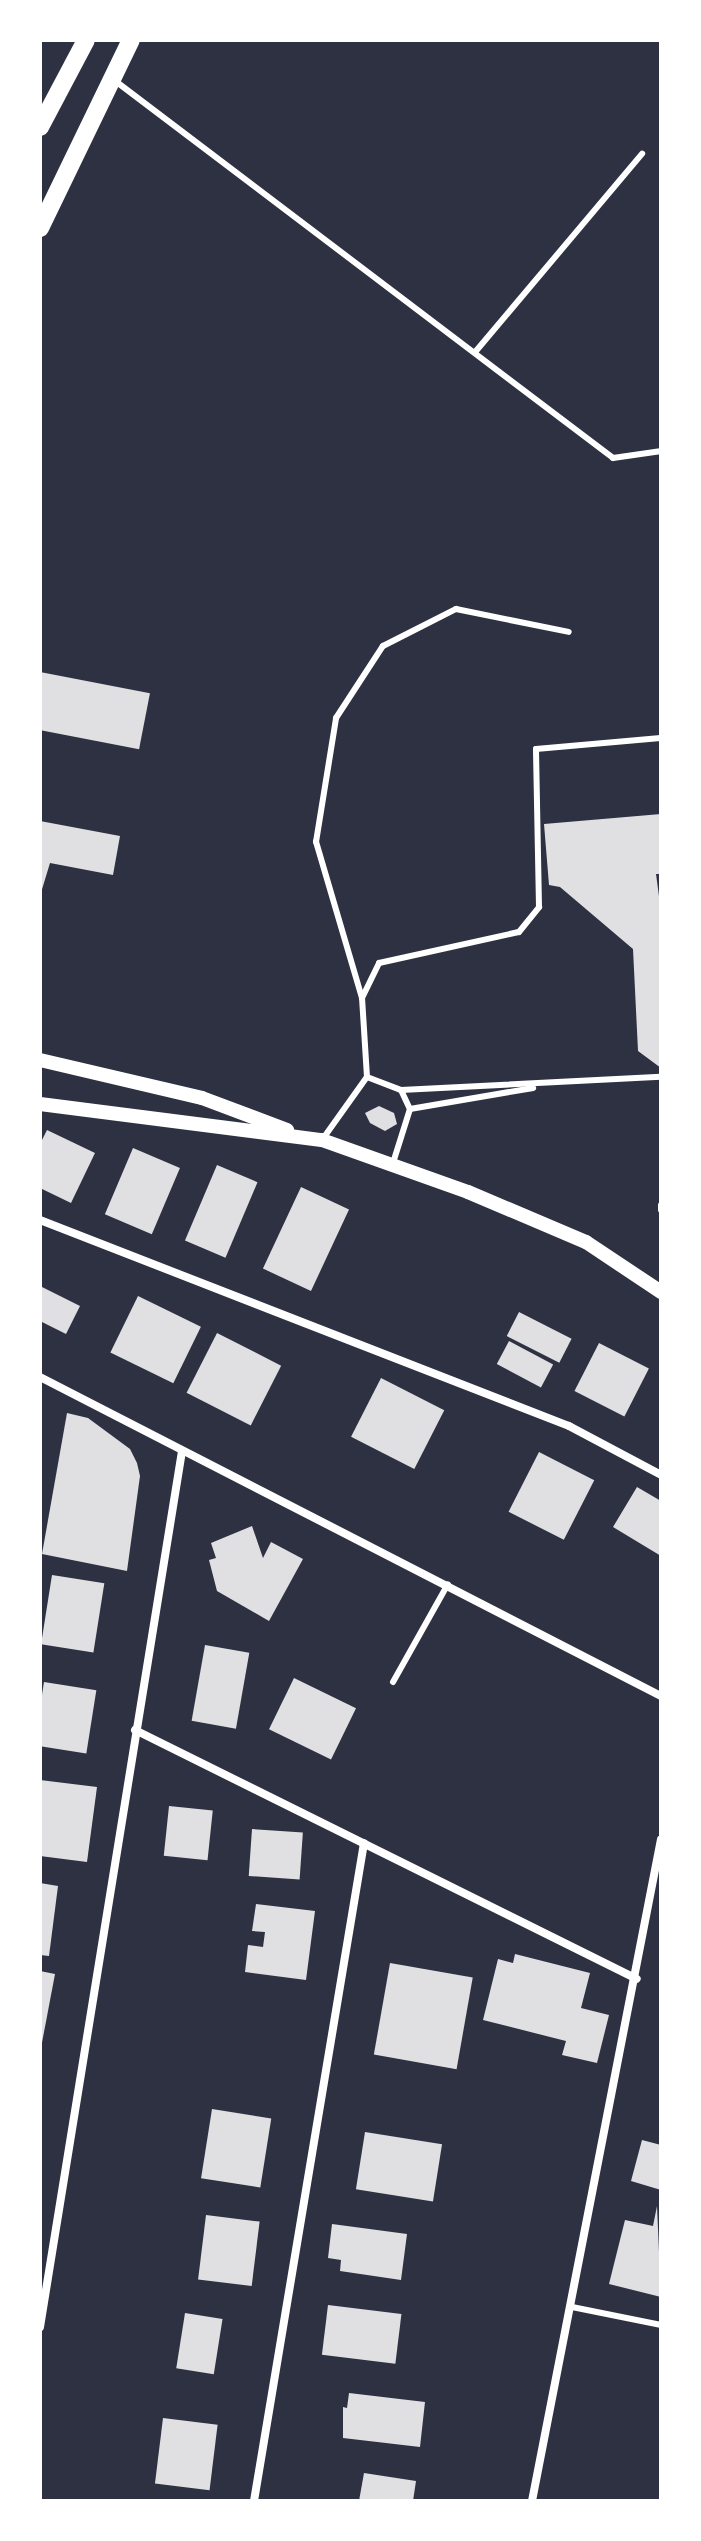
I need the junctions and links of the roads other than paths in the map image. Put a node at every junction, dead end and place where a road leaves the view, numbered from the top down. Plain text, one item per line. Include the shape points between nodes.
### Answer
1 (86, 40) edge
2 (131, 40) edge
3 (111, 78) junction
4 (40, 127) edge
5 (642, 154) dead end
6 (40, 228) edge
7 (476, 351) junction
8 (661, 451) edge
9 (569, 632) dead end
10 (661, 738) edge
11 (362, 998) junction
12 (40, 1060) edge
13 (367, 1077) junction
14 (661, 1077) edge
15 (561, 1083) junction
16 (401, 1090) junction
17 (40, 1104) edge
18 (410, 1109) junction
19 (302, 1136) junction
20 (322, 1140) junction
21 (393, 1163) junction
22 (40, 1220) edge
23 (661, 1292) edge
24 (40, 1377) edge
25 (182, 1451) junction
26 (661, 1475) edge
27 (449, 1583) junction
28 (393, 1682) dead end
29 (661, 1696) edge
30 (135, 1730) junction
31 (661, 1839) edge
32 (364, 1843) junction
33 (637, 1979) junction
34 (572, 2307) junction
35 (661, 2325) edge
36 (40, 2327) edge
37 (254, 2501) edge
38 (532, 2501) edge

1 - 4 main road
2 - 3 main road
3 - 6 main road
3 - 7 lane
5 - 7 lane
7 - 8 lane via 613,458
9 - 11 lane via 456,609 383,646 336,718 316,842
10 - 11 lane via 536,749 539,907 519,932 379,963
11 - 13 lane
12 - 19 street via 202,1098
13 - 16 lane
13 - 20 lane
14 - 15 lane
15 - 16 lane
15 - 18 lane
16 - 18 lane
17 - 19 street
18 - 21 lane
19 - 20 street
20 - 21 street
21 - 23 street via 586,1242
22 - 26 street via 569,1426
24 - 25 street
25 - 27 street
25 - 30 street
27 - 28 lane
27 - 29 street
30 - 32 street
30 - 36 street
31 - 33 street
32 - 33 street
32 - 37 street
33 - 34 street
34 - 35 lane
34 - 38 street

